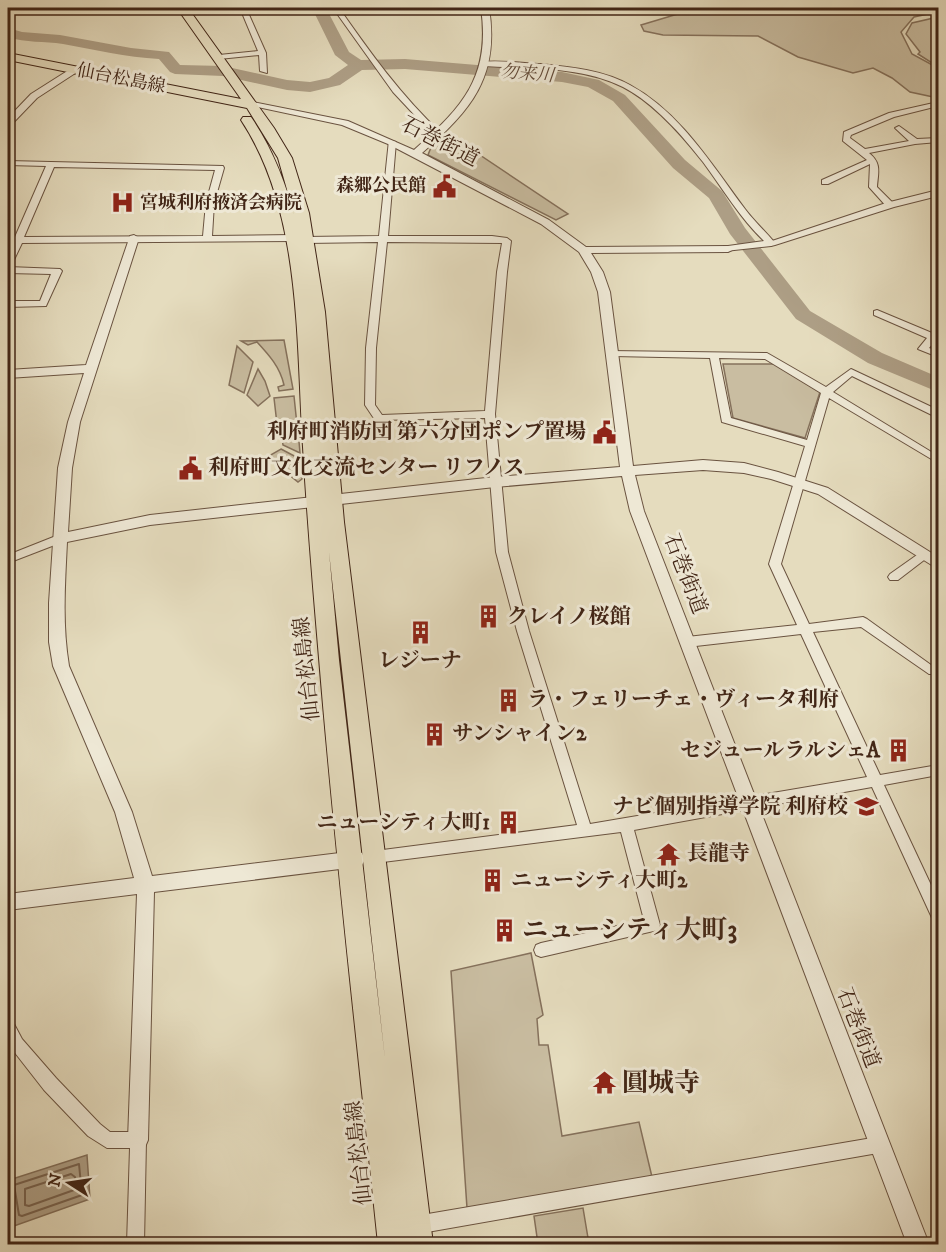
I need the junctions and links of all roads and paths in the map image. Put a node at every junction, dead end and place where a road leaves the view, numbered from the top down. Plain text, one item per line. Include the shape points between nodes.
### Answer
1 (183, 8) edge
2 (243, 8) edge
3 (336, 8) edge
4 (485, 8) edge
5 (191, 22) junction
6 (262, 53) junction
7 (8, 57) edge
8 (219, 57) junction
9 (484, 64) junction
10 (75, 70) junction
11 (264, 71) dead end
12 (231, 85) junction
13 (939, 104) edge
14 (8, 123) edge
15 (899, 128) dead end
16 (438, 135) junction
17 (939, 140) edge
18 (392, 142) junction
19 (915, 142) junction
20 (864, 152) junction
21 (416, 154) junction
22 (873, 160) junction
23 (8, 163) edge
24 (51, 164) junction
25 (825, 182) dead end
26 (939, 193) edge
27 (890, 205) junction
28 (134, 237) junction
29 (207, 238) junction
30 (300, 239) junction
31 (383, 239) junction
32 (8, 240) edge
33 (18, 240) junction
34 (768, 243) junction
35 (728, 249) joint
36 (583, 250) junction
37 (8, 264) edge
38 (8, 270) edge
39 (8, 304) edge
40 (877, 313) dead end
41 (936, 335) edge
42 (613, 353) junction
43 (939, 354) edge
44 (714, 355) junction
45 (91, 369) junction
46 (8, 374) edge
47 (826, 392) junction
48 (490, 414) junction
49 (939, 414) edge
50 (810, 444) junction
51 (939, 460) edge
52 (627, 470) junction
53 (799, 482) junction
54 (495, 483) junction
55 (325, 502) junction
56 (61, 538) junction
57 (924, 554) junction
58 (8, 559) edge
59 (939, 564) edge
60 (894, 577) dead end
61 (805, 628) junction
62 (687, 642) junction
63 (937, 673) edge
64 (939, 771) edge
65 (877, 782) junction
66 (749, 804) junction
67 (626, 825) junction
68 (586, 831) junction
69 (375, 857) junction
70 (352, 859) junction
71 (145, 885) junction
72 (8, 902) edge
73 (939, 915) edge
74 (541, 950) dead end
75 (8, 1027) edge
76 (138, 1140) junction
77 (878, 1144) junction
78 (418, 1235) edge
79 (136, 1245) edge
80 (392, 1245) edge
81 (918, 1245) edge

1 - 5 main road
2 - 6 street
3 - 16 street via 408,108
4 - 9 street via 489,22
5 - 8 main road
5 - 12 main road via 192,32
6 - 8 street
6 - 11 street
7 - 10 main road, 仙台松島線
8 - 12 main road
9 - 16 street via 467,103
9 - 34 street via 574,71 609,79 637,92 696,149
10 - 12 main road, 仙台松島線
10 - 14 street via 34,96
12 - 18 street, 石巻街道
12 - 30 main road, 仙台松島線 via 285,158 300,203
13 - 20 street via 887,114 847,134 846,139
15 - 19 street
16 - 21 street
17 - 19 street
18 - 21 street, 石巻街道
18 - 31 street
19 - 20 street
20 - 22 street
21 - 36 street, 石巻街道 via 545,222
22 - 25 street
22 - 27 street via 873,187
23 - 24 street
24 - 29 street via 220,168 210,202
24 - 33 street
26 - 27 street
27 - 34 street
28 - 29 street
28 - 33 street
28 - 45 street
29 - 30 street
30 - 31 street
30 - 55 main road, 仙台松島線 via 317,312
31 - 48 street via 371,348 370,405 380,418
31 - 48 street via 507,241
32 - 33 street
33 - 37 street
34 - 35 street
35 - 36 street
36 - 42 street, 石巻街道 via 604,292
38 - 39 street via 57,271 44,304
40 - 41 street
41 - 43 street via 923,349
42 - 44 street
42 - 52 street, 石巻街道
44 - 47 street via 767,356
44 - 50 street via 726,420
45 - 46 street
45 - 56 street via 65,468
47 - 49 street via 851,372
47 - 50 street
47 - 51 street
48 - 54 street
50 - 53 street
52 - 53 street via 703,465 744,468
52 - 54 street
52 - 62 street, 石巻街道 via 637,511
53 - 57 street via 852,507
53 - 61 street via 775,564
54 - 55 street
54 - 68 street via 502,552
55 - 56 street via 150,520
55 - 69 main road, 仙台松島線
55 - 70 main road, 仙台松島線 via 329,660
56 - 58 street
56 - 71 street via 56,603 61,666 126,816
57 - 59 street
57 - 60 street
61 - 62 street
61 - 63 street via 863,622
61 - 65 street
62 - 66 street, 石巻街道
64 - 65 street
65 - 66 street
65 - 73 street
66 - 67 street
66 - 77 street, 石巻街道
67 - 68 street
67 - 74 street via 653,925
68 - 69 street
69 - 70 street
69 - 78 main road, 仙台松島線
70 - 71 street
70 - 80 main road, 仙台松島線
71 - 72 street
71 - 76 street
75 - 76 street via 50,1084 94,1130 108,1140
76 - 79 street
77 - 78 street
77 - 81 street, 石巻街道

